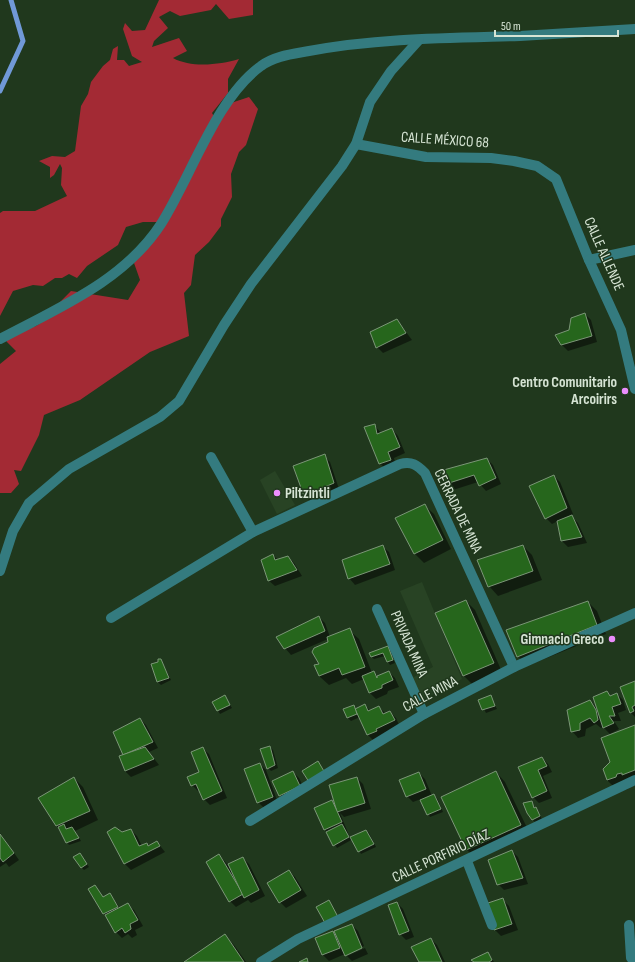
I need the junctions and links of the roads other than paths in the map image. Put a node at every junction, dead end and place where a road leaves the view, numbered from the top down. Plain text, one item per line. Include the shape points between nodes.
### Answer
1 (635, 29) edge
2 (420, 40) junction
3 (356, 144) junction
4 (556, 179) joint
5 (635, 250) edge
6 (589, 260) junction
7 (0, 339) edge
8 (635, 389) edge
9 (212, 457) dead end
10 (253, 532) junction
11 (0, 571) edge
12 (377, 609) dead end
13 (635, 613) edge
14 (111, 618) dead end
15 (514, 667) junction
16 (424, 714) junction
17 (635, 780) edge
18 (250, 821) dead end
19 (467, 861) junction
20 (492, 925) dead end
21 (628, 925) dead end
22 (274, 957) edge
23 (635, 961) edge
24 (261, 962) edge
25 (279, 962) edge

1 - 2 street
2 - 3 street via 391,71 370,102
2 - 7 street via 338,46 285,56 262,65 239,85 160,224 129,262 89,290
3 - 4 street, CALLE MÉXICO 68 via 426,157 514,161 537,166
3 - 11 street via 251,284 179,401 160,416 69,469 29,503 13,531
4 - 6 street, CALLE ALLENDE
5 - 6 street
6 - 8 street, CALLE ALLENDE via 621,330
9 - 10 street
10 - 14 street, CERRADA DE MINA
10 - 15 street, CERRADA DE MINA via 400,464 417,464 425,473
12 - 16 street, PRIVADA MINA
13 - 15 street, CALLE MINA
15 - 16 street, CALLE MINA
16 - 18 street, CALLE MINA
17 - 19 street, CALLE PORFIRIO DÍAZ
19 - 20 street
19 - 22 street, CALLE PORFIRIO DÍAZ via 298,939
21 - 23 street via 631,958
22 - 24 street, CALLE PORFIRIO DÍAZ
22 - 25 street

